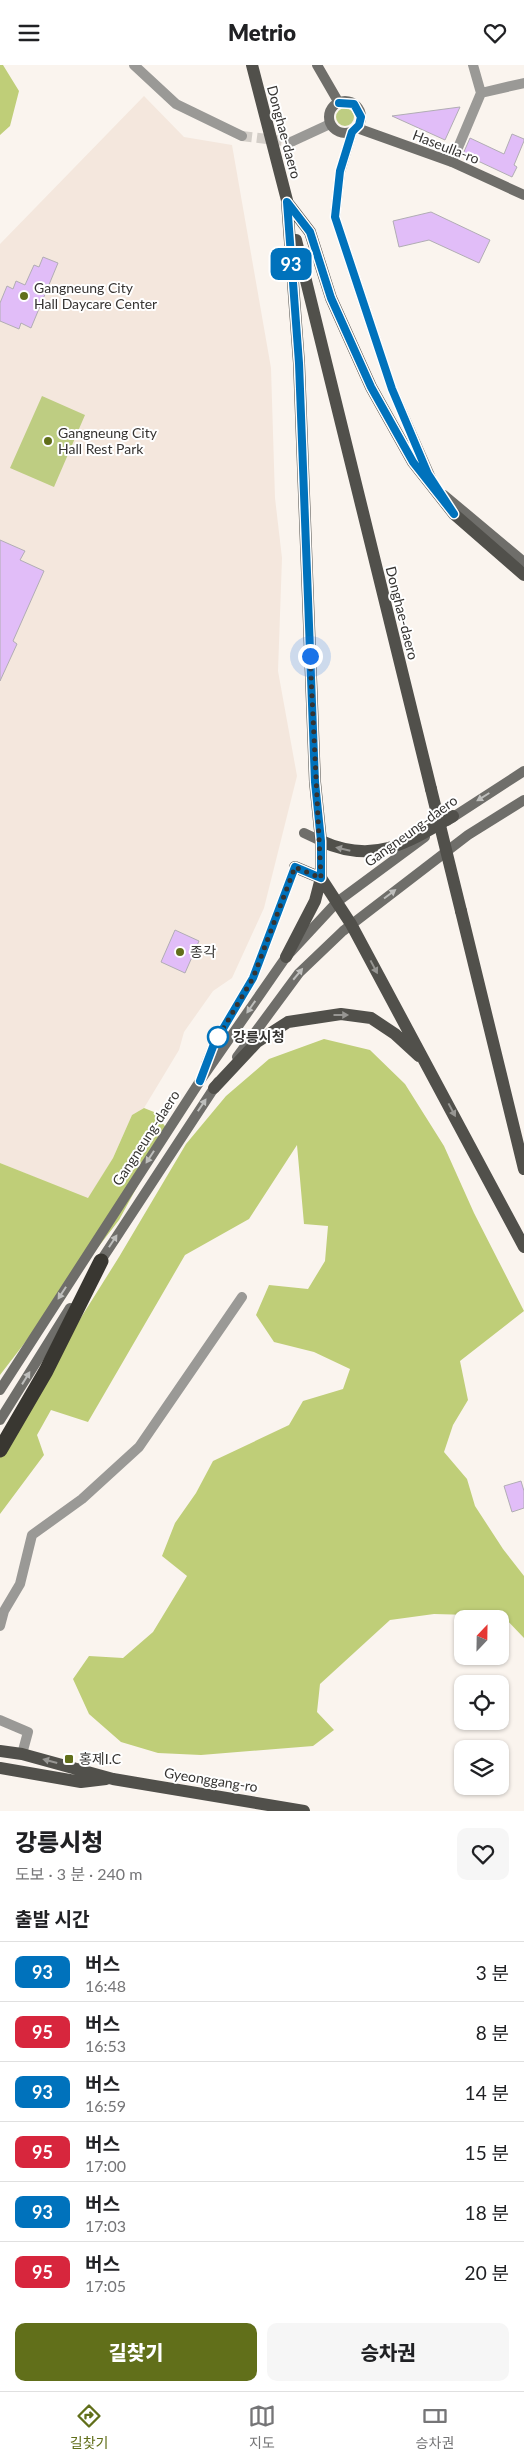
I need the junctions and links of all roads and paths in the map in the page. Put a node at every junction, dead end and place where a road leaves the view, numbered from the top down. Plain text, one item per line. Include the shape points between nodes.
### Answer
1 (134, 65) edge
2 (252, 65) edge
3 (317, 65) edge
4 (473, 65) edge
5 (524, 83) edge
6 (481, 93) junction
7 (339, 103) junction
8 (330, 124) junction
9 (354, 130) junction
10 (242, 136) tunnel mouth
11 (291, 142) tunnel mouth
12 (452, 162) junction
13 (524, 195) edge
14 (287, 202) junction
15 (439, 488) junction
16 (454, 514) junction
17 (524, 562) edge
18 (524, 575) edge
19 (524, 771) edge
20 (524, 799) edge
21 (454, 816) junction
22 (304, 833) dead end
23 (321, 841) junction
24 (295, 867) joint
25 (321, 878) junction
26 (337, 902) junction
27 (351, 924) junction
28 (286, 957) junction
29 (427, 1064) junction
30 (200, 1081) junction
31 (214, 1088) junction
32 (524, 1169) edge
33 (524, 1247) edge
34 (101, 1261) junction
35 (242, 1297) dead end
36 (0, 1390) edge
37 (0, 1420) edge
38 (0, 1450) edge
39 (0, 1626) edge
40 (0, 1720) edge
41 (0, 1751) edge
42 (22, 1754) junction
43 (0, 1768) edge
44 (114, 1779) junction
45 (304, 1811) edge

1 - 10 street via 176,104
2 - 14 main road, Donghae-daero
3 - 7 street
4 - 6 street
5 - 6 street
6 - 12 street
7 - 8 street via 329,114
7 - 9 street via 349,102 358,107 361,117
8 - 9 street via 342,133
8 - 11 street
9 - 12 street, Haseulla-ro
9 - 15 street via 340,171 335,217 392,389 428,474
12 - 13 street, Haseulla-ro
14 - 16 main road via 310,232 331,298 371,387 413,462
14 - 23 main road via 299,363 315,782
14 - 32 main road, Donghae-daero, bridge
15 - 16 street
15 - 17 street via 458,508
16 - 18 main road
19 -> 21 street, Gangneung-daero
27 -> 20 street, Gangneung-daero via 468,835
21 -> 23 main road via 414,839 381,850 341,850
21 - 26 street, Gangneung-daero
22 - 23 street
23 - 25 main road
24 - 25 main road
24 - 30 street via 253,978 214,1044
25 - 26 main road
25 - 28 main road via 315,901
26 - 27 main road
26 - 28 street, Gangneung-daero
27 -> 29 main road
31 -> 27 street, Gangneung-daero via 299,973
28 -> 30 street, Gangneung-daero
31 -> 29 main road via 257,1042 288,1022 340,1014 371,1018 395,1034
29 -> 33 main road
30 -> 36 street, Gangneung-daero
34 -> 31 street, Gangneung-daero
37 -> 34 street, Gangneung-daero
34 - 38 highway via 46,1371
35 - 39 street via 139,1447 82,1499 32,1535 20,1584 4,1611
40 - 42 street via 28,1732
41 - 42 main road, Gyeonggang-ro
44 -> 42 main road, Gyeonggang-ro
43 - 44 main road, Gyeonggang-ro via 81,1782
44 - 45 main road, Gyeonggang-ro

